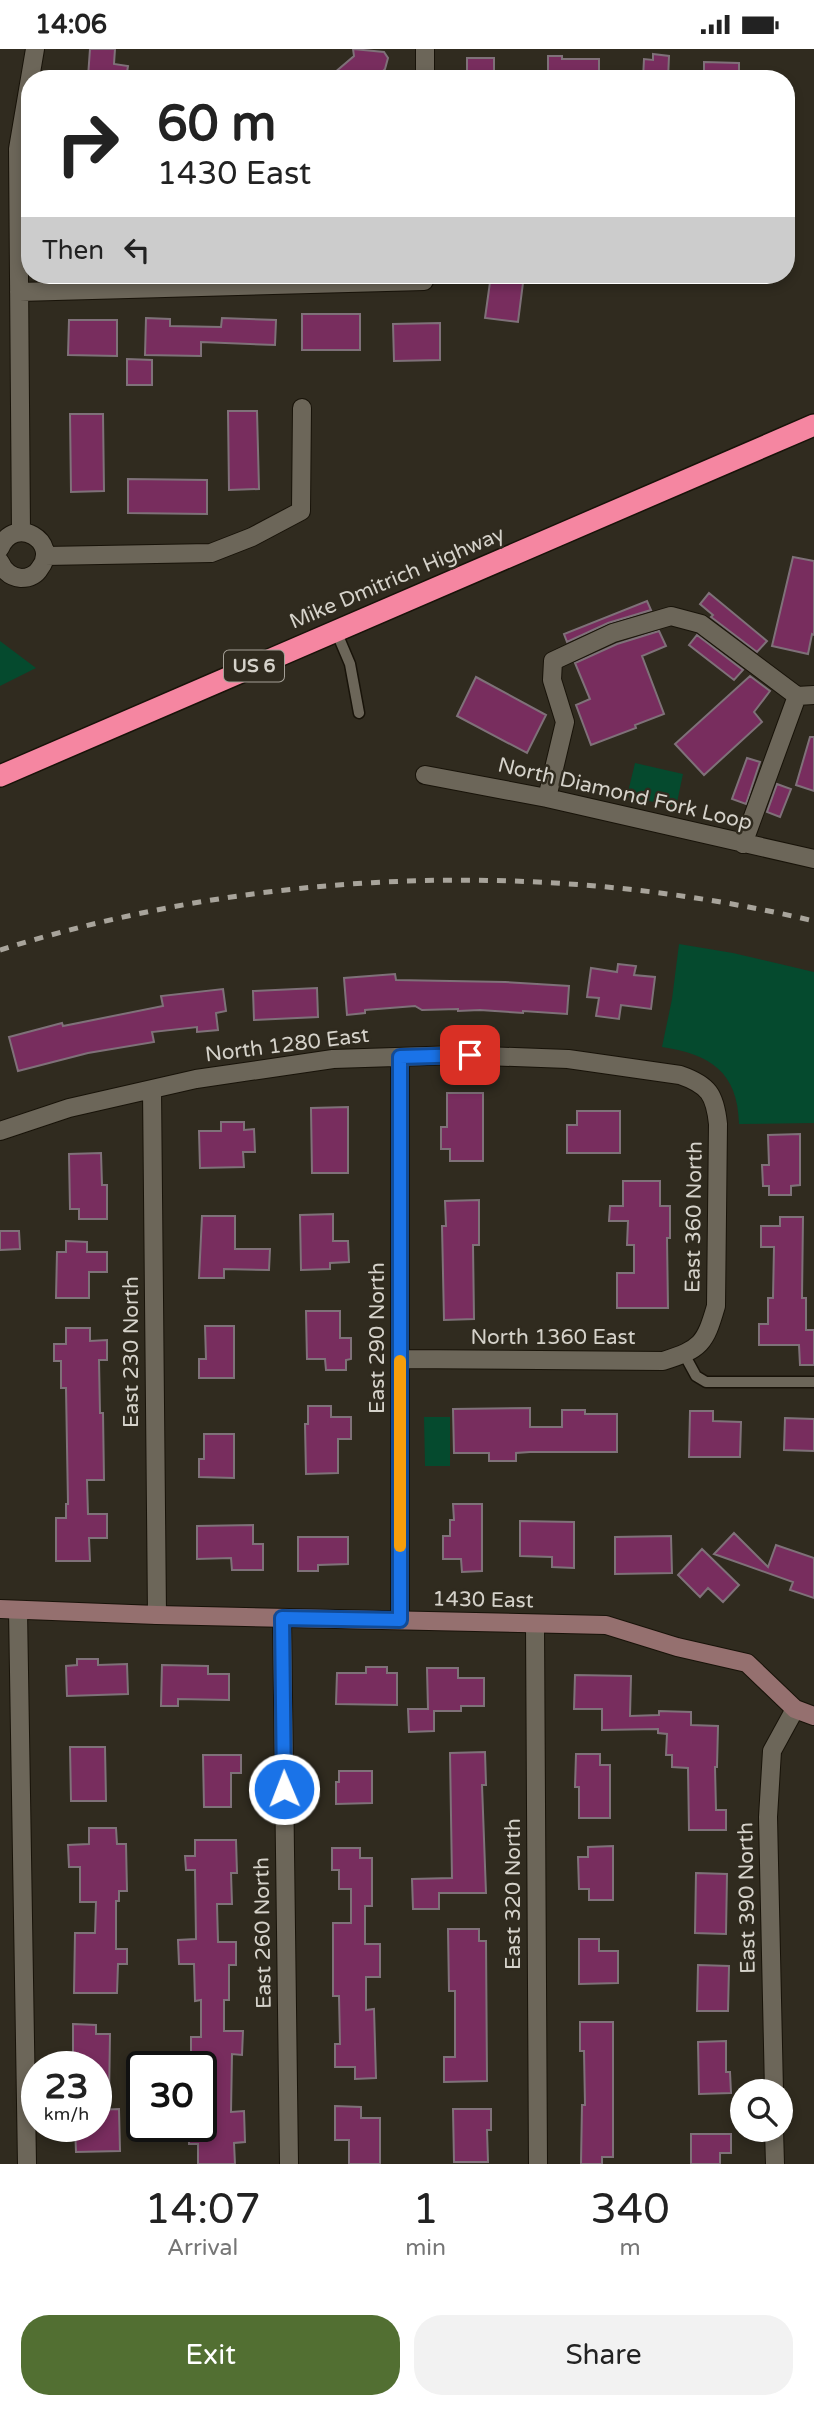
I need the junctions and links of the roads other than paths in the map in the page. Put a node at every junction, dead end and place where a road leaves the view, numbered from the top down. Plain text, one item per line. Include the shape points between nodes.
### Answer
1 (34, 49) edge
2 (425, 49) edge
3 (31, 70) edge
4 (425, 70) edge
5 (21, 130) edge
6 (250, 284) edge
7 (19, 292) junction
8 (302, 408) dead end
9 (812, 426) edge
10 (21, 532) junction
11 (0, 548) edge
12 (45, 556) junction
13 (0, 562) edge
14 (336, 631) junction
15 (806, 695) edge
16 (359, 713) dead end
17 (425, 775) dead end
18 (0, 776) edge
19 (547, 798) junction
20 (743, 844) junction
21 (814, 859) edge
22 (400, 1057) junction
23 (152, 1089) junction
24 (708, 1089) joint
25 (0, 1131) edge
26 (701, 1344) joint
27 (684, 1354) junction
28 (400, 1359) junction
29 (814, 1382) edge
30 (0, 1609) edge
31 (19, 1610) junction
32 (157, 1615) junction
33 (282, 1618) junction
34 (400, 1620) junction
35 (535, 1624) junction
36 (795, 1709) junction
37 (814, 1716) edge
38 (774, 2079) edge
39 (774, 2142) edge
40 (27, 2164) edge
41 (289, 2164) edge
42 (538, 2164) edge
43 (775, 2164) edge

1 - 3 street
2 - 4 street
5 - 7 street
6 - 7 street
7 - 10 street
8 - 12 street via 301,511 211,553
9 - 14 highway, Mike Dmitrich Highway / US 6
10 - 11 street via 7,537
10 - 12 street via 40,541
12 - 13 street via 39,570 26,578 11,576
14 - 16 lane via 350,664
14 - 18 highway, Mike Dmitrich Highway / US 6
15 - 19 street via 701,624 671,616 613,633 553,661 552,680 565,722
15 - 20 street
17 - 19 street, North Diamond Fork Loop
19 - 20 street, North Diamond Fork Loop
20 - 21 street, North Diamond Fork Loop
22 - 23 street, North 1280 East via 333,1059
22 - 24 street, North 1280 East via 568,1059 680,1075
22 - 28 street, East 290 North
23 - 25 street, North 1280 East via 69,1108
23 - 32 street, East 230 North
24 - 26 street, East 360 North via 718,1124 716,1306
26 - 27 street, North 1360 East
27 - 28 street, North 1360 East via 663,1361
27 - 29 lane via 696,1376 706,1382
28 - 34 street, East 290 North
30 - 31 street, 1430 East
31 - 32 street, 1430 East
31 - 40 street
32 - 33 street, 1430 East
33 - 34 street, 1430 East
33 - 41 street, East 260 North
34 - 35 street, 1430 East
35 - 36 street, 1430 East via 606,1625 747,1663
35 - 42 street, East 320 North
36 - 37 street, 1430 East
36 - 38 street, East 390 North via 772,1751
39 - 43 street

